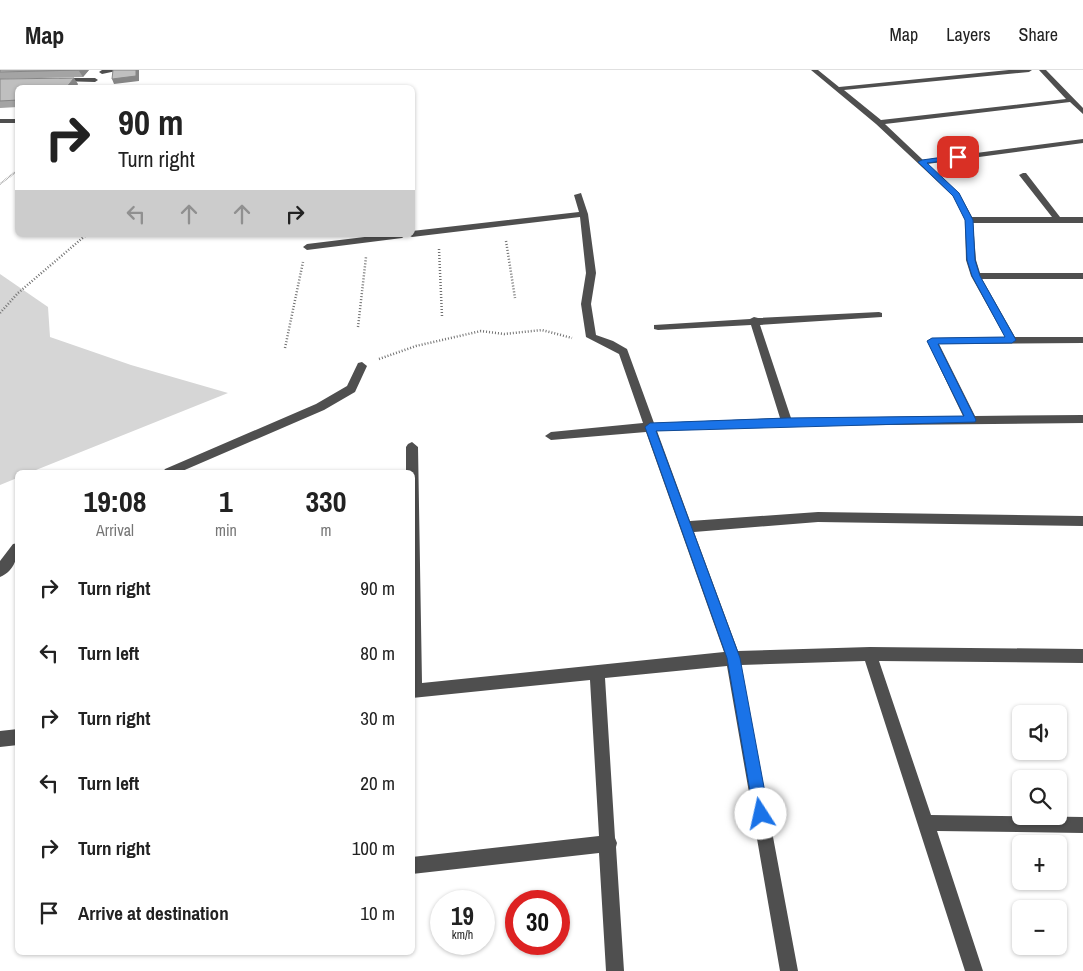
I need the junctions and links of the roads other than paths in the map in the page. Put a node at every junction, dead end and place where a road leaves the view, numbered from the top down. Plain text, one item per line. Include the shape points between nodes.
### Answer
1 (118, 70) edge
2 (814, 70) edge
3 (1029, 70) edge
4 (1042, 70) edge
5 (103, 71) edge
6 (95, 80) junction
7 (48, 81) edge
8 (91, 85) edge
9 (838, 89) junction
10 (1072, 100) junction
11 (1083, 112) edge
12 (0, 121) edge
13 (15, 121) edge
14 (879, 122) junction
15 (1083, 142) edge
16 (922, 162) junction
17 (1023, 175) dead end
18 (578, 195) dead end
19 (584, 214) junction
20 (969, 220) junction
21 (1058, 220) junction
22 (1083, 220) edge
23 (415, 234) edge
24 (385, 237) edge
25 (306, 247) road end
26 (976, 276) junction
27 (1083, 276) edge
28 (879, 315) dead end
29 (754, 320) junction
30 (658, 327) dead end
31 (1012, 340) junction
32 (1083, 340) edge
33 (362, 366) road end
34 (1083, 419) edge
35 (971, 420) junction
36 (787, 422) junction
37 (650, 427) junction
38 (551, 436) dead end
39 (412, 447) dead end
40 (175, 470) edge
41 (412, 470) edge
42 (1083, 520) edge
43 (686, 527) junction
44 (15, 552) edge
45 (0, 571) edge
46 (870, 654) junction
47 (1083, 656) edge
48 (733, 658) junction
49 (597, 672) junction
50 (415, 690) edge
51 (15, 738) edge
52 (0, 739) edge
53 (926, 823) junction
54 (1083, 825) edge
55 (609, 843) junction
56 (415, 866) edge
57 (615, 971) edge
58 (789, 971) edge
59 (974, 971) edge

1 - 5 street
2 - 9 street
3 - 9 street
4 - 10 street
5 - 6 street
6 - 7 street
6 - 8 street
9 - 14 street
10 - 11 street
10 - 14 street
12 - 13 street
14 - 16 street
15 - 16 street
16 - 20 street via 956,195
17 - 21 street
18 - 19 street
19 - 23 street
19 - 37 street via 591,273 586,304 591,337 623,352
20 - 21 street
20 - 26 street via 971,260
21 - 22 street
24 - 25 street
26 - 27 street
26 - 31 street
28 - 29 street
29 - 30 street
29 - 36 street
31 - 32 street
31 - 35 street via 932,341
33 - 40 street via 351,389 320,407
34 - 35 street
35 - 36 street
36 - 37 street
37 - 38 street
37 - 43 street
39 - 41 street
42 - 43 street via 818,517
43 - 48 street
44 - 45 street
46 - 47 street
46 - 48 street
46 - 53 street
48 - 49 street
48 - 58 street
49 - 50 street
49 - 55 street
51 - 52 street
53 - 54 street
53 - 59 street
55 - 56 street
55 - 57 street

